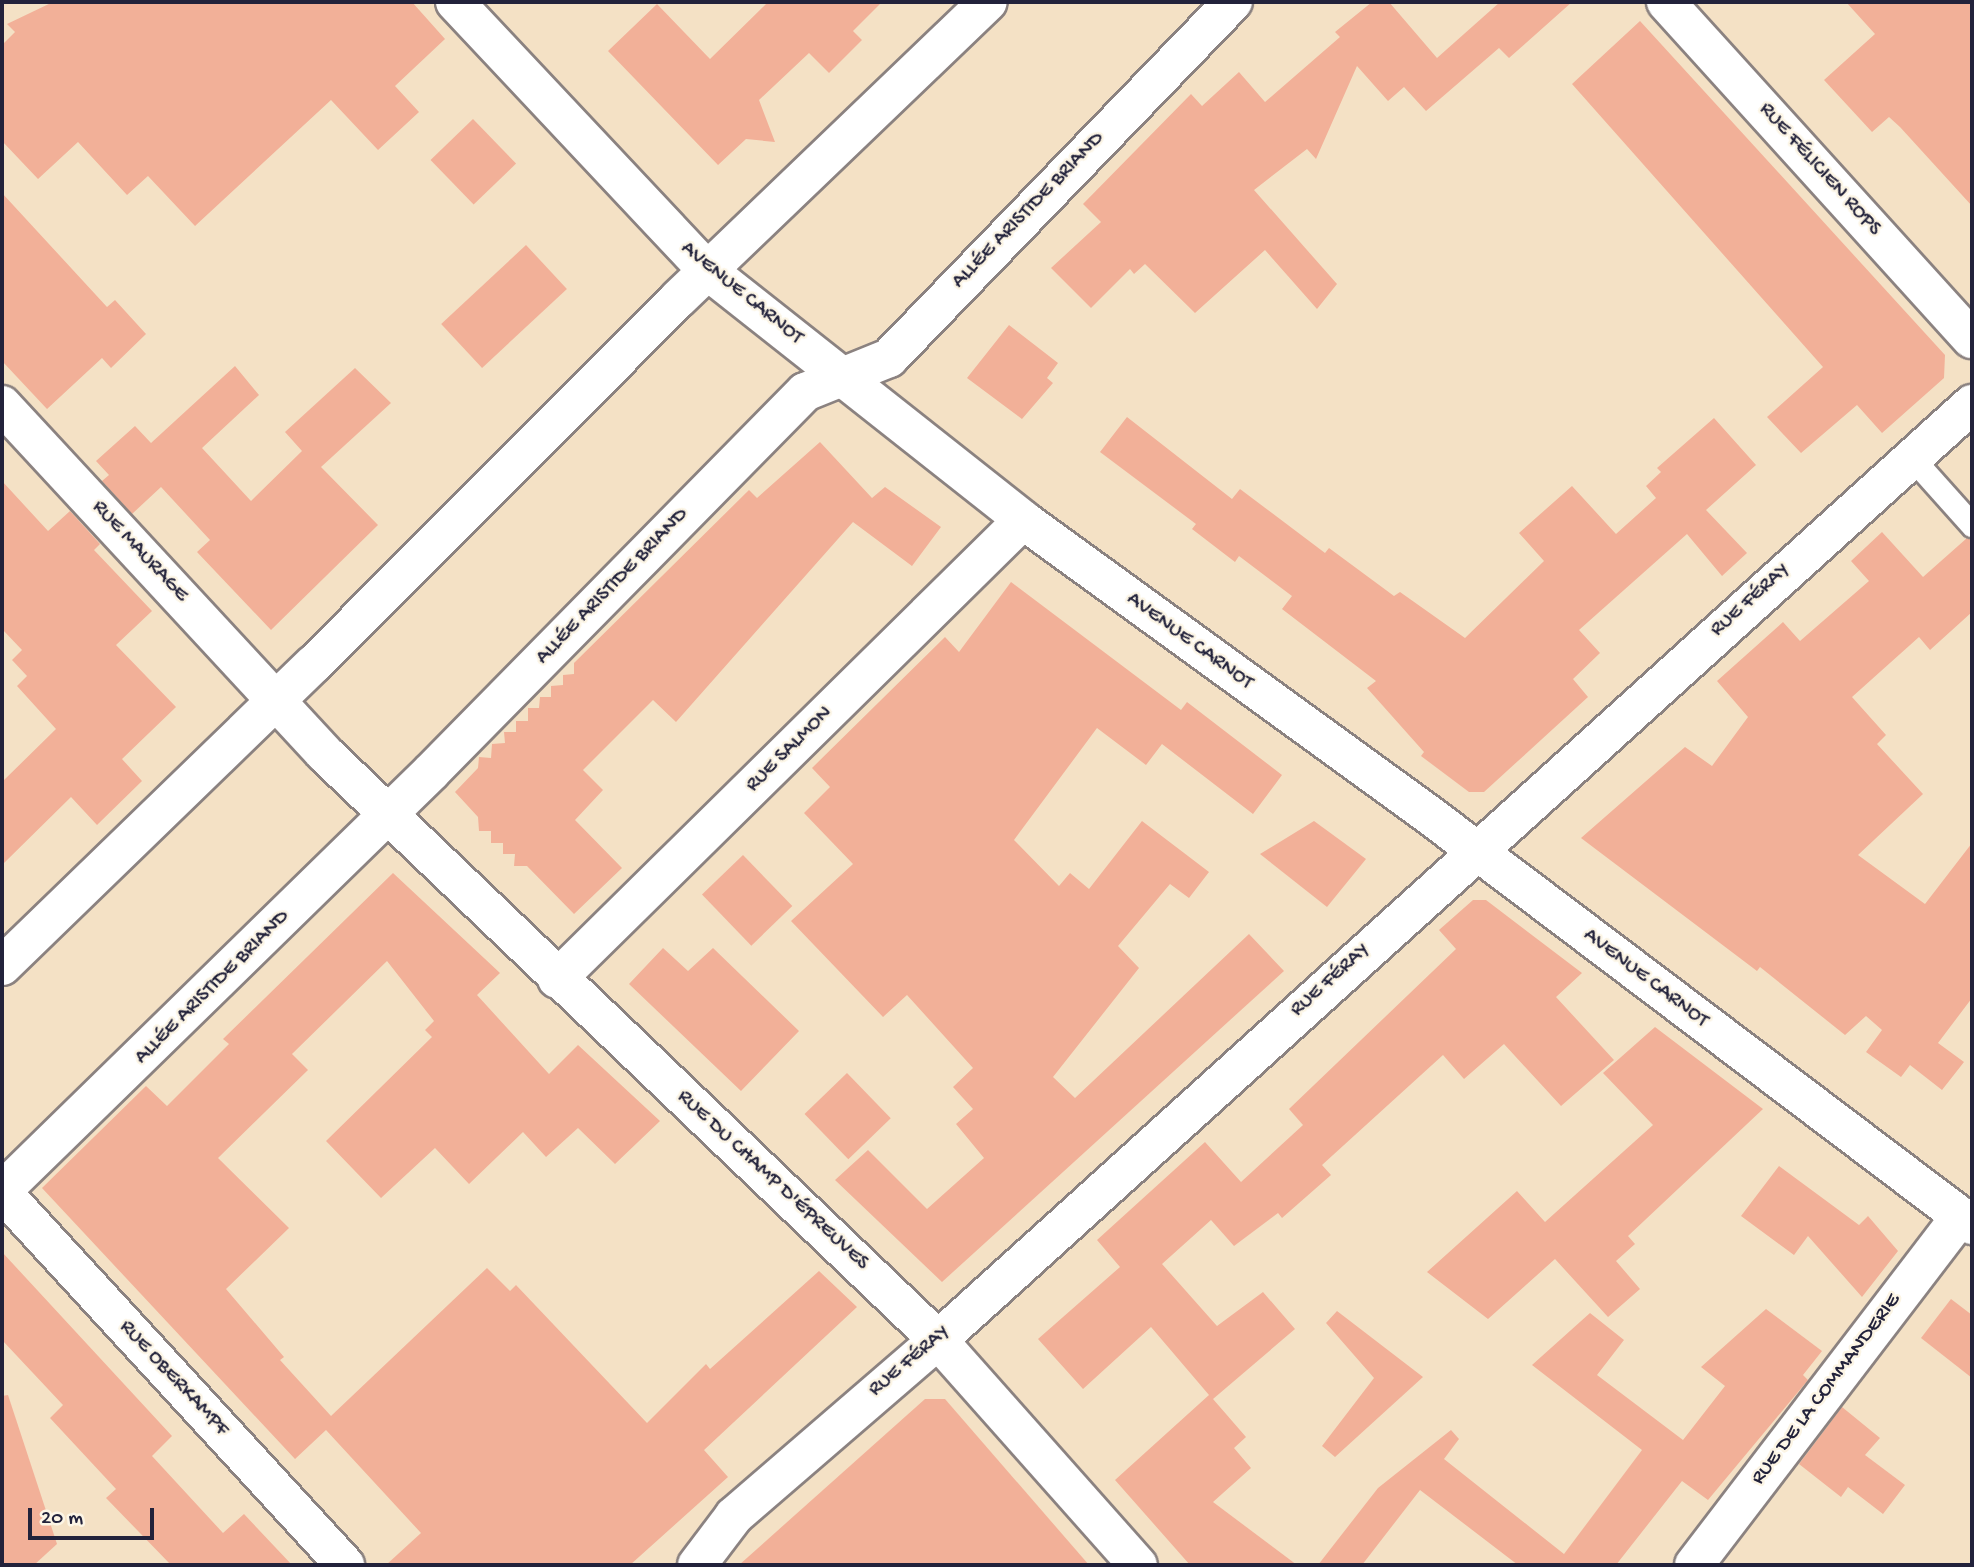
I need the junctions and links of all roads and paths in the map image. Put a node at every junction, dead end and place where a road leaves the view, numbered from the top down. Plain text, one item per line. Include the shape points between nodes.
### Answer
1 (455, 2) edge
2 (988, 2) edge
3 (1233, 2) edge
4 (1666, 2) edge
5 (707, 270) junction
6 (1972, 339) edge
7 (844, 376) junction
8 (2, 404) edge
9 (1972, 404) edge
10 (1912, 458) junction
11 (1023, 520) junction
12 (1972, 525) edge
13 (274, 701) junction
14 (387, 816) junction
15 (1475, 851) junction
16 (2, 967) edge
17 (557, 979) junction
18 (2, 1191) edge
19 (1966, 1221) edge
20 (938, 1340) junction
21 (345, 1565) edge
22 (696, 1565) edge
23 (1138, 1565) edge
24 (1694, 1565) edge

1 - 5 street, AVENUE CARNOT
2 - 5 street
3 - 7 street, ALLÉE ARISTIDE BRIAND via 889,358
4 - 6 street, RUE FÉLICIEN ROPS
5 - 7 street, AVENUE CARNOT
5 - 13 street
7 - 11 street, AVENUE CARNOT
7 - 14 street, ALLÉE ARISTIDE BRIAND via 805,391
8 - 13 street, RUE MAURAGE
9 - 10 street, RUE FÉRAY
10 - 12 lane
10 - 15 street, RUE FÉRAY
11 - 15 street, AVENUE CARNOT
11 - 17 street, RUE SALMON
13 - 14 street, RUE MAURAGE
13 - 16 street
14 - 17 street, RUE DU CHAMP D'ÉPREUVES
14 - 18 street, ALLÉE ARISTIDE BRIAND
15 - 19 street, AVENUE CARNOT
15 - 20 street, RUE FÉRAY
17 - 20 street, RUE DU CHAMP D'ÉPREUVES
18 - 21 street, RUE OBERKAMPF
19 - 24 street, RUE DE LA COMMANDERIE
20 - 22 street, RUE FÉRAY via 734,1516
20 - 23 street, RUE DU CHAMP D'ÉPREUVES

